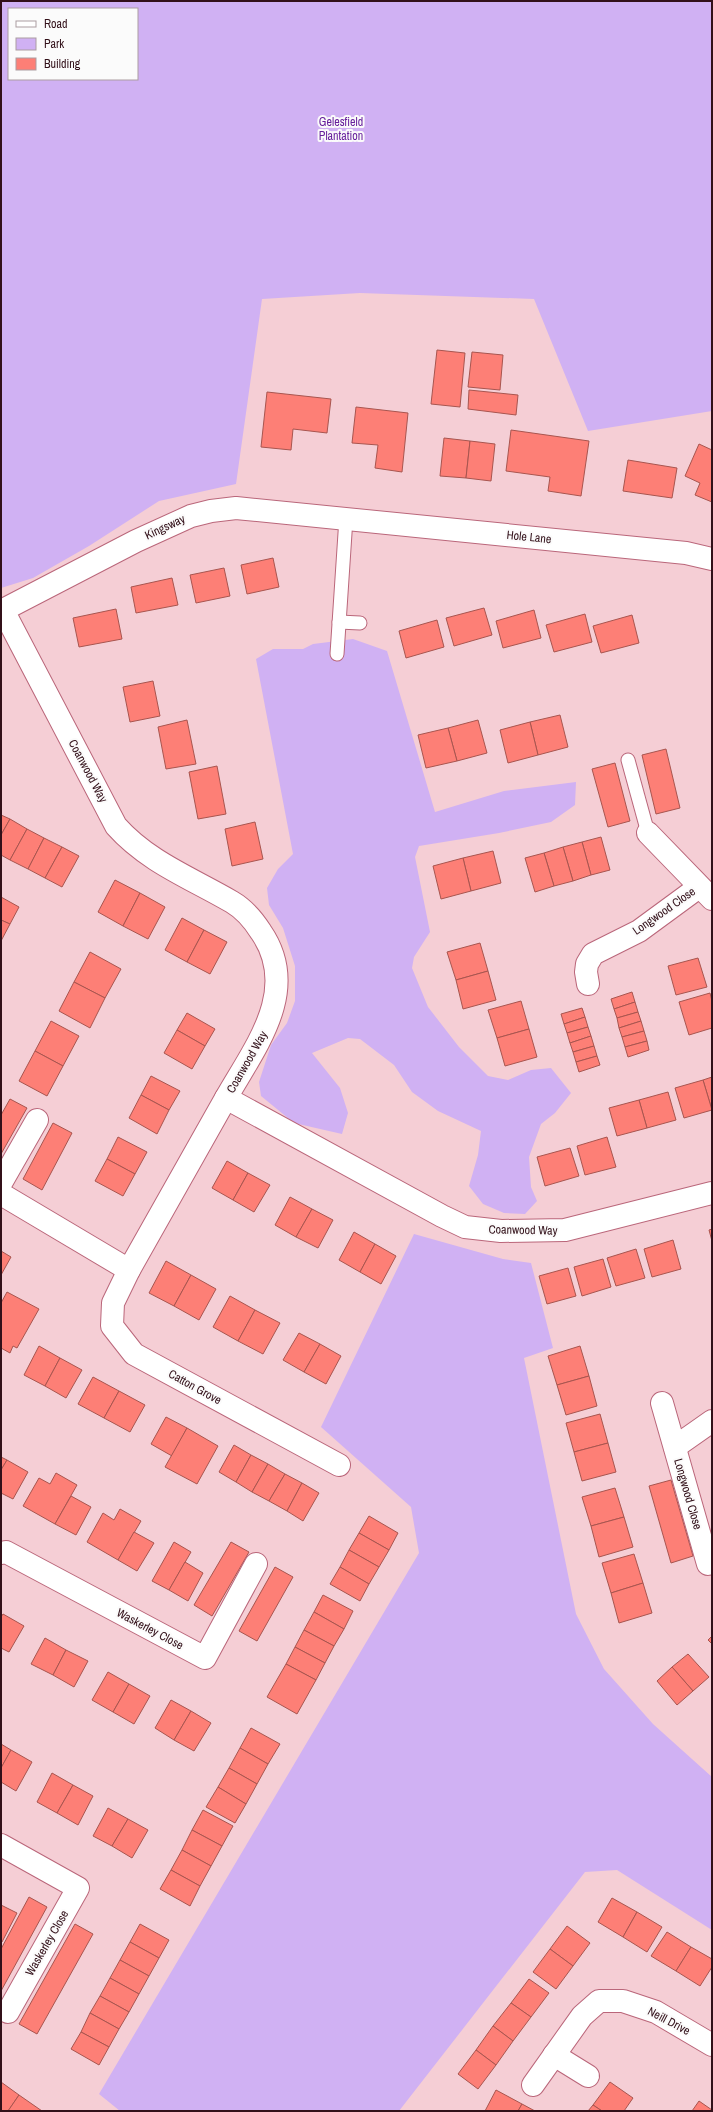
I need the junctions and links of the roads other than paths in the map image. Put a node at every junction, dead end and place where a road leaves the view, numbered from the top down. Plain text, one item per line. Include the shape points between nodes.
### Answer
1 (346, 518) junction
2 (712, 559) edge
3 (2, 610) edge
4 (339, 622) junction
5 (360, 623) dead end
6 (337, 654) dead end
7 (628, 760) dead end
8 (648, 833) joint
9 (706, 893) edge
10 (588, 984) dead end
11 (226, 1098) junction
12 (36, 1120) dead end
13 (1, 1183) edge
14 (712, 1193) edge
15 (1, 1194) edge
16 (129, 1270) junction
17 (662, 1403) dead end
18 (712, 1421) edge
19 (675, 1447) junction
20 (339, 1465) dead end
21 (1, 1553) edge
22 (256, 1564) dead end
23 (708, 1564) dead end
24 (1, 1845) edge
25 (8, 2012) dead end
26 (712, 2045) edge
27 (554, 2055) junction
28 (588, 2076) dead end
29 (533, 2085) dead end

1 - 2 street, Hole Lane via 686,554
1 - 3 street, Kingsway via 236,508 191,516 136,541
1 - 4 lane
3 - 11 street, Coanwood Way via 116,826 149,856 234,903 254,921 268,942 275,967 277,994 268,1024
4 - 5 lane
4 - 6 lane
7 - 8 lane, Longwood Close
8 - 9 street, Longwood Close
9 - 10 street, Longwood Close via 594,954 587,964
11 - 14 street, Coanwood Way via 465,1227 501,1231 565,1230
11 - 16 street, Catton Grove
12 - 13 street
15 - 16 street
16 - 20 street, Catton Grove via 113,1303 112,1326 134,1354
17 - 19 street, Longwood Close
18 - 19 street, Longwood Close
19 - 23 street, Longwood Close
21 - 22 street, Waskerley Close via 6,1552 205,1658
24 - 25 street, Waskerley Close via 78,1888
26 - 27 street, Neill Drive via 656,2012 623,2000 599,2000 582,2016
27 - 28 street
27 - 29 street, Neill Drive

